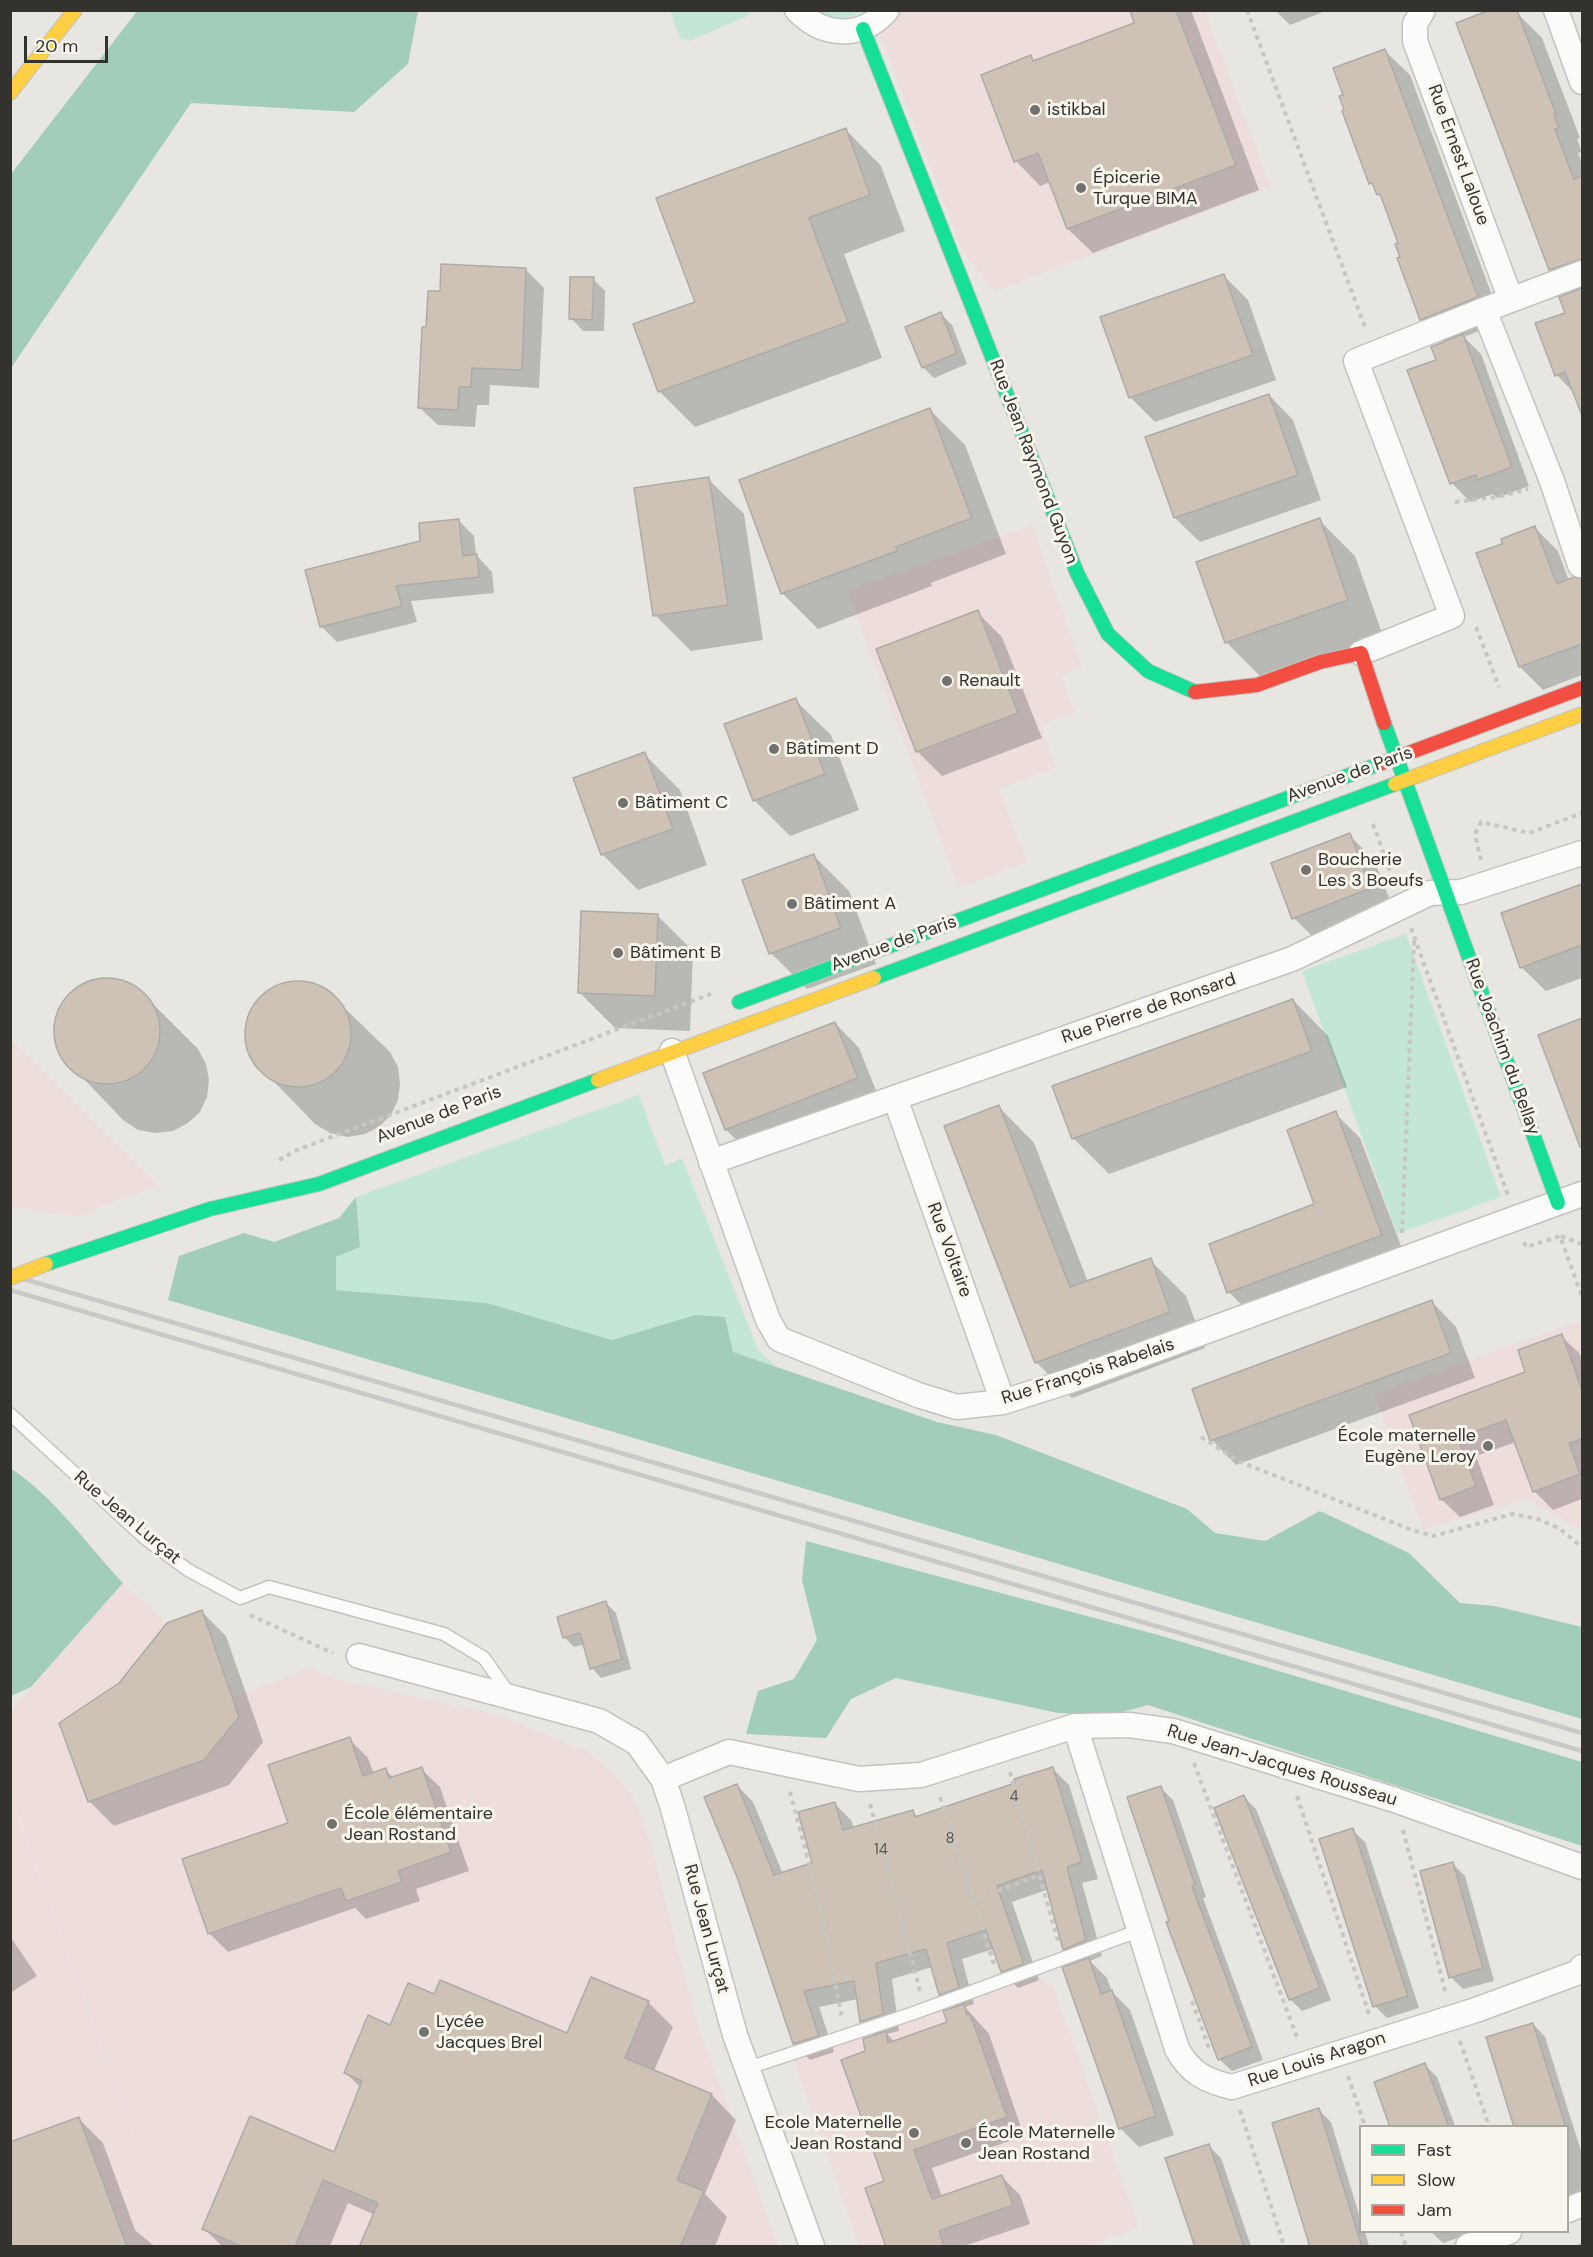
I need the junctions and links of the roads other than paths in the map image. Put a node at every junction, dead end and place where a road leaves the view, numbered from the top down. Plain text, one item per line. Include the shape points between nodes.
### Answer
1 (75, 10) edge
2 (797, 10) edge
3 (887, 10) edge
4 (1423, 10) edge
5 (1556, 10) edge
6 (862, 29) junction
7 (1582, 82) edge
8 (10, 93) edge
9 (1582, 273) edge
10 (1511, 300) junction
11 (1484, 310) junction
12 (1580, 565) dead end
13 (1361, 653) junction
14 (1582, 688) edge
15 (1582, 714) edge
16 (1397, 758) junction
17 (1405, 781) junction
18 (1582, 853) edge
19 (1446, 892) junction
20 (722, 1009) dead end
21 (672, 1051) junction
22 (895, 1098) junction
23 (711, 1162) junction
24 (266, 1181) dead end
25 (1582, 1194) edge
26 (1558, 1203) junction
27 (210, 1209) junction
28 (10, 1278) edge
29 (1004, 1402) junction
30 (10, 1414) edge
31 (348, 1655) road end
32 (511, 1697) junction
33 (1075, 1726) junction
34 (663, 1779) junction
35 (1582, 1867) edge
36 (1138, 1931) junction
37 (1582, 1967) edge
38 (748, 2068) junction
39 (1506, 2233) edge
40 (812, 2247) edge
41 (1468, 2247) edge

1 - 8 main road
2 - 6 street via 824,30
3 - 6 street
4 - 10 street, Rue Ernest Laloue via 1415,24 1415,40
5 - 7 street
6 - 13 main road, Rue Jean Raymond Guyon via 1077,573 1107,634 1148,671 1197,693 1257,685 1320,662
9 - 10 street
10 - 11 street
11 - 12 street via 1552,481
11 - 13 street, Rue Jean Raymond Guyon via 1356,361 1452,616
13 - 16 main road
14 - 16 main road, Avenue de Paris
15 - 17 main road, Avenue de Paris
16 - 17 main road, Rue Joachim du Bellay
16 - 20 main road, Avenue de Paris
17 - 19 main road, Rue Joachim du Bellay
17 - 21 main road, Avenue de Paris
18 - 19 street, Rue Pierre de Ronsard via 1461,892
19 - 22 street, Rue Pierre de Ronsard via 1430,893 1292,958
19 - 26 main road, Rue Joachim du Bellay
21 - 23 street, Rue François Rabelais
21 - 27 main road, Avenue de Paris via 319,1184
22 - 23 street, Rue Pierre de Ronsard
22 - 29 street, Rue Voltaire
23 - 29 street, Rue François Rabelais via 768,1320 779,1339 957,1407
24 - 27 main road, Avenue de Paris
25 - 26 street, Rue François Rabelais
26 - 29 street, Rue François Rabelais
27 - 28 main road, Avenue de Paris, bridge
30 - 32 lane, Rue Jean Lurçat via 146,1539 189,1570 240,1598 269,1587 444,1634 484,1658
31 - 32 street, Rue Jean Lurçat
32 - 34 street, Rue Jean Lurçat via 599,1721 637,1743
33 - 34 street, Rue Jean-Jacques Rousseau via 921,1775 863,1778 729,1752
33 - 35 street, Rue Jean-Jacques Rousseau via 1129,1725 1182,1734 1395,1800
33 - 36 street, Rue Louis Aragon
34 - 38 street, Rue Jean Lurçat via 735,2035
36 - 37 street, Rue Louis Aragon via 1186,2066 1205,2080 1232,2087 1452,2018 1579,1972
36 - 38 lane via 846,2037
38 - 40 street, Rue Jean Lurçat
39 - 41 street

